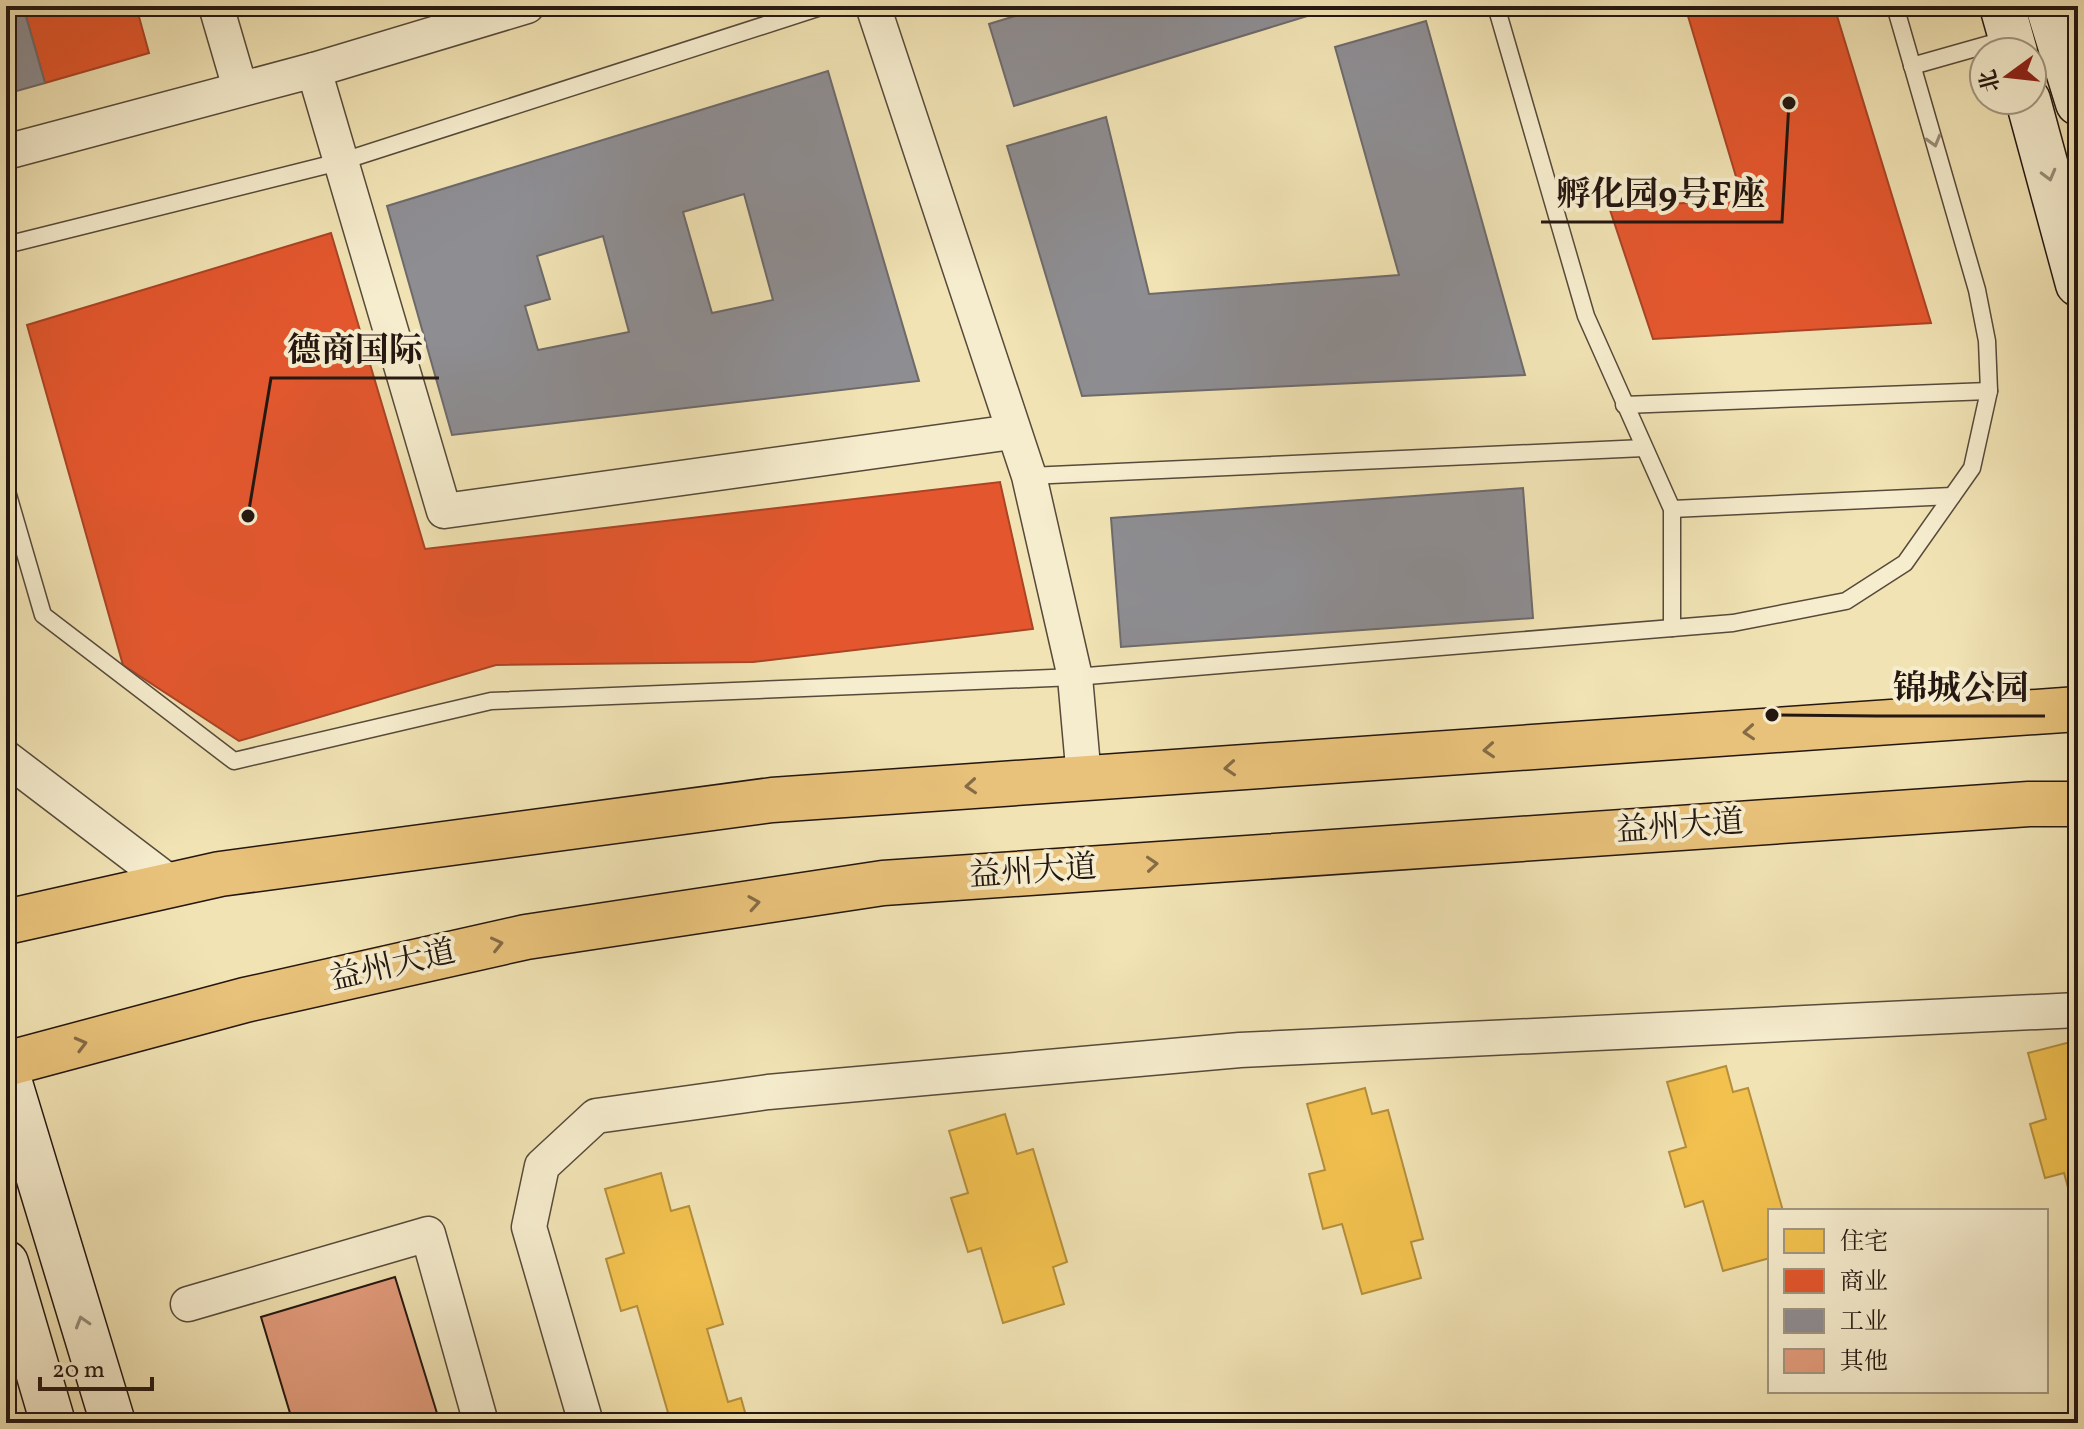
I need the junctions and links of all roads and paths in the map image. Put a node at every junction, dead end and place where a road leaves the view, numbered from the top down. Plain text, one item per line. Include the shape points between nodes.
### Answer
1 (216, 6) edge
2 (527, 6) edge
3 (824, 6) edge
4 (873, 6) edge
5 (1496, 6) edge
6 (1895, 6) edge
7 (2048, 6) edge
8 (2010, 32) edge
9 (1912, 66) junction
10 (314, 70) junction
11 (240, 88) junction
12 (2078, 103) edge
13 (2032, 116) edge
14 (6, 152) edge
15 (343, 161) junction
16 (6, 245) edge
17 (2078, 284) edge
18 (1989, 391) junction
19 (1624, 405) junction
20 (1012, 432) junction
21 (1644, 448) junction
22 (1029, 476) junction
23 (6, 488) edge
24 (1952, 496) junction
25 (1672, 509) junction
26 (1672, 628) junction
27 (1075, 677) junction
28 (2078, 709) edge
29 (6, 758) edge
30 (1084, 778) junction
31 (2078, 804) edge
32 (173, 885) junction
33 (6, 922) edge
34 (2078, 1010) edge
35 (6, 1064) edge
36 (6, 1070) edge
37 (6, 1263) edge
38 (188, 1304) dead end
39 (53, 1423) edge
40 (113, 1423) edge
41 (481, 1423) edge
42 (586, 1423) edge

1 - 11 street
2 - 10 street
3 - 15 lane
4 - 20 street
5 - 19 lane via 1586,316
6 - 9 lane
7 - 12 main road
8 - 9 lane
9 -> 18 lane via 1977,290
10 - 11 street
10 - 15 street
11 - 14 street
13 -> 17 main road
15 - 16 lane
15 - 20 street via 444,511
18 - 19 lane
18 - 24 lane via 1972,468
19 - 21 lane
20 - 22 street
21 - 22 lane
21 - 25 lane
22 - 27 street
23 - 27 lane via 43,615 234,761 491,701
24 - 25 lane
24 - 26 lane via 1905,563 1846,601 1733,623
25 - 26 lane
26 - 27 lane
27 - 30 street
28 -> 30 main road
29 - 32 street
30 -> 32 main road via 772,800 220,874
35 -> 31 main road, 益州大道 via 245,1000 526,937 883,883
32 - 33 main road
34 - 42 street via 1240,1050 768,1092 596,1116 542,1166 529,1227
40 -> 36 main road
37 - 39 main road
38 - 41 street via 428,1234

